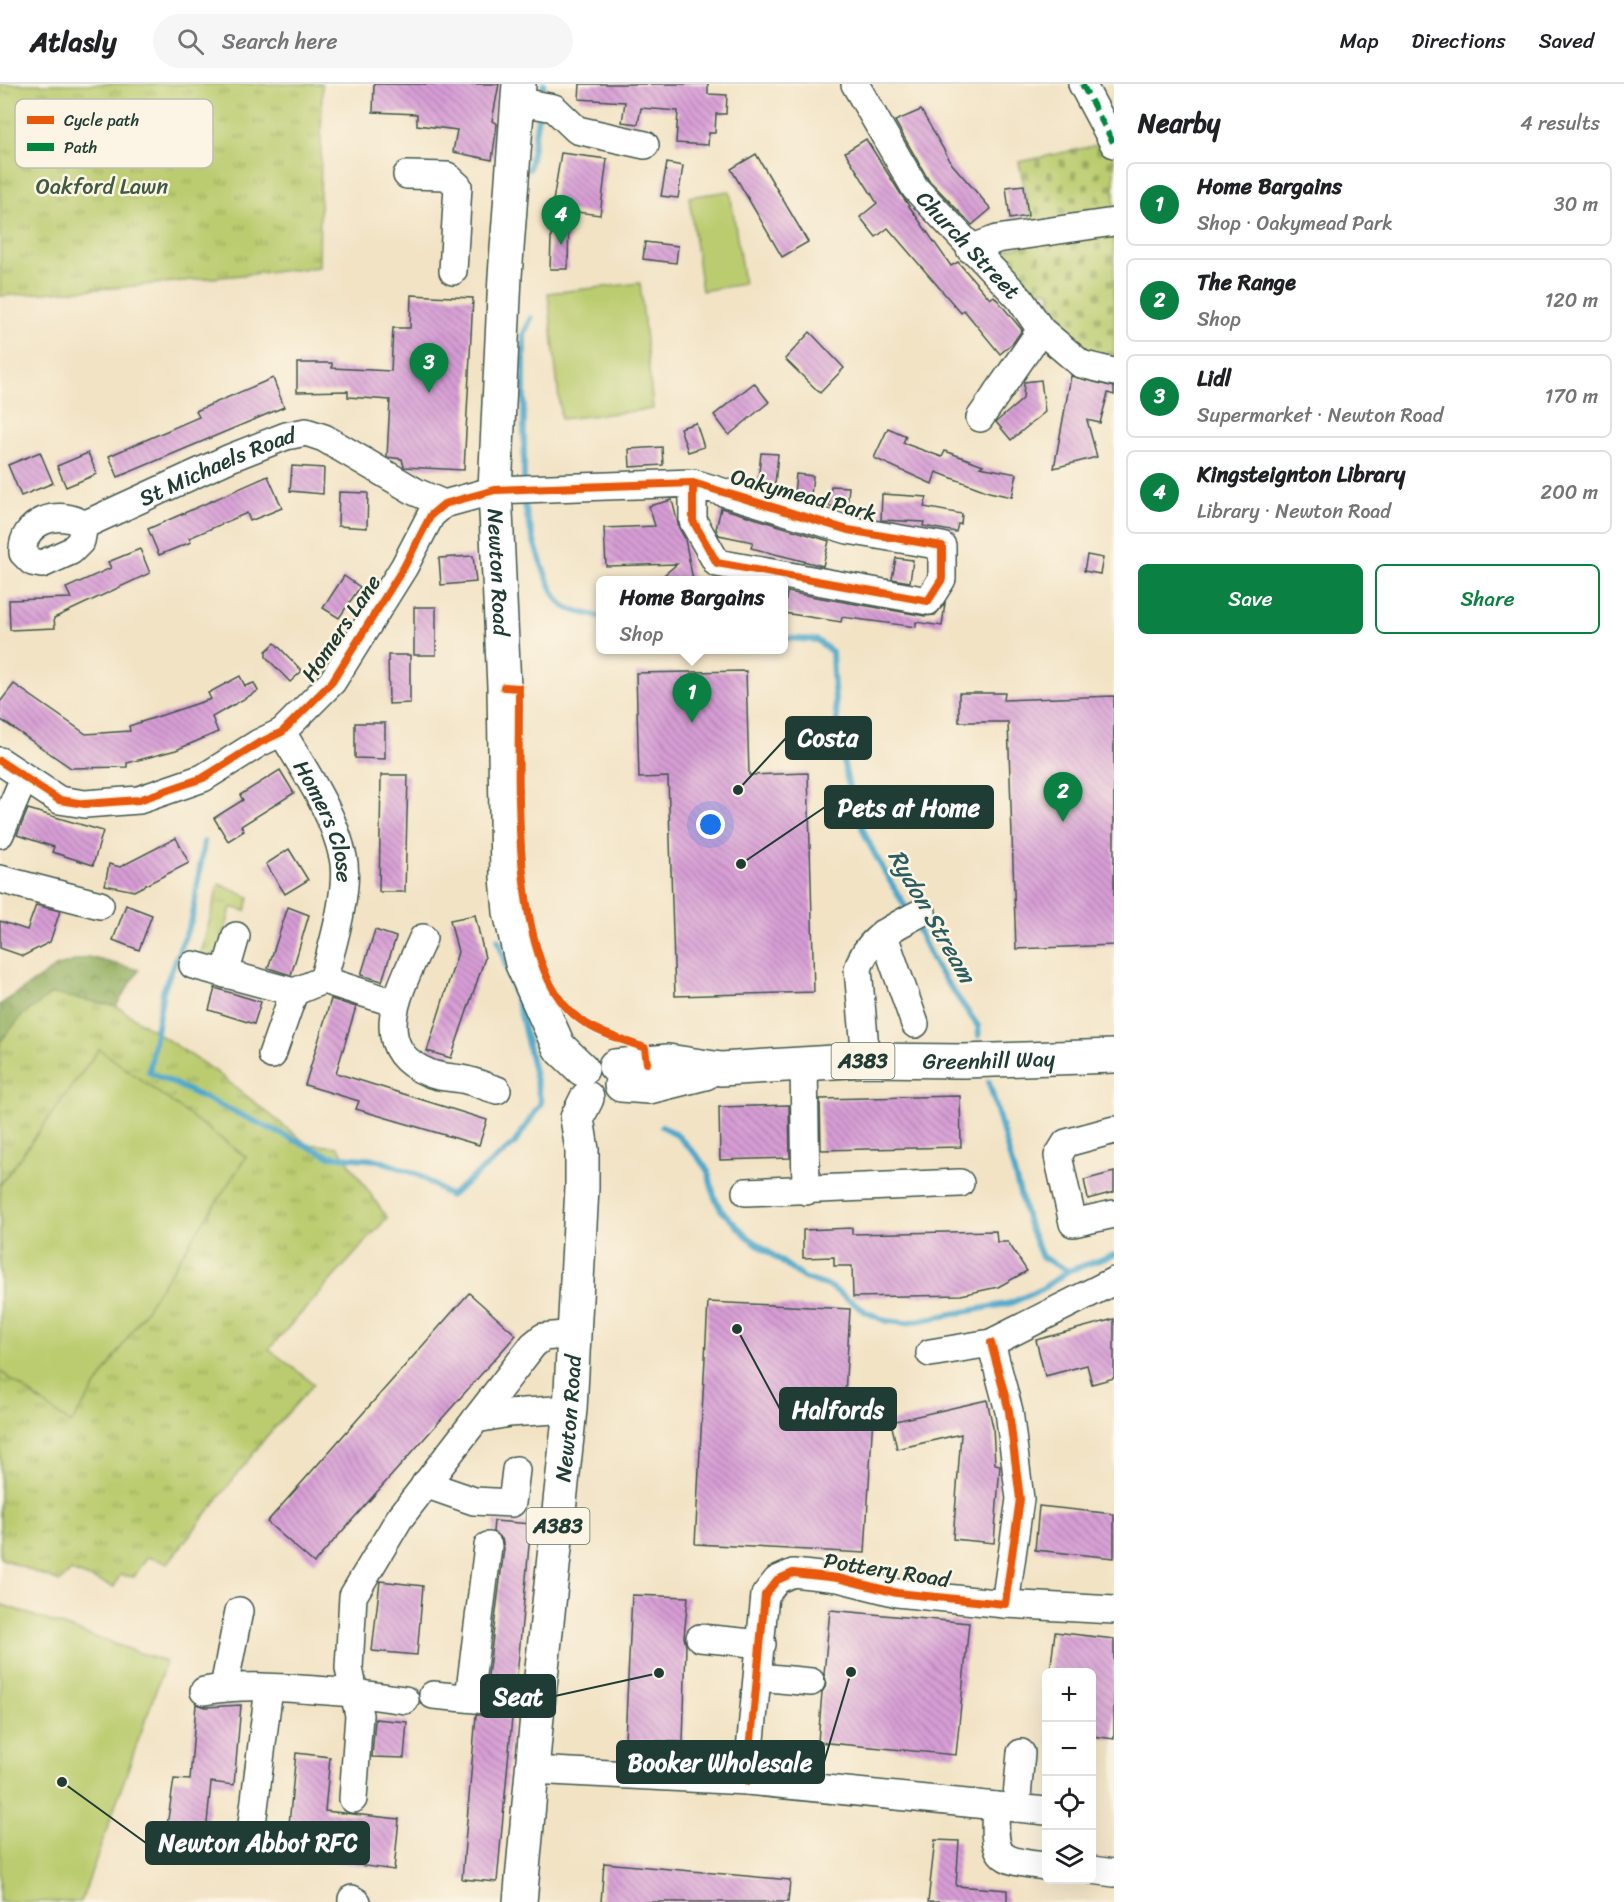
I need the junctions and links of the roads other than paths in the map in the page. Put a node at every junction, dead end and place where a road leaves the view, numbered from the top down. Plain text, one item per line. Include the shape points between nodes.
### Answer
1 (855, 84) edge
2 (1083, 84) edge
3 (531, 99) edge
4 (1114, 144) edge
5 (645, 145) dead end
6 (407, 175) dead end
7 (1114, 222) edge
8 (970, 249) junction
9 (453, 271) dead end
10 (1041, 330) junction
11 (1114, 372) edge
12 (980, 418) dead end
13 (693, 483) junction
14 (505, 489) junction
15 (444, 504) junction
16 (84, 525) dead end
17 (282, 732) junction
18 (0, 761) edge
19 (24, 778) junction
20 (0, 834) edge
21 (0, 879) edge
22 (100, 905) dead end
23 (236, 936) dead end
24 (423, 938) dead end
25 (193, 965) dead end
26 (225, 974) junction
27 (323, 980) junction
28 (294, 992) junction
29 (395, 1003) junction
30 (915, 1024) dead end
31 (272, 1055) dead end
32 (1114, 1056) edge
33 (866, 1060) junction
34 (804, 1065) junction
35 (601, 1080) junction
36 (497, 1090) dead end
37 (1114, 1130) edge
38 (960, 1183) dead end
39 (806, 1191) junction
40 (747, 1192) dead end
41 (1114, 1214) edge
42 (1114, 1281) edge
43 (574, 1334) junction
44 (991, 1343) junction
45 (930, 1353) dead end
46 (570, 1409) junction
47 (476, 1419) junction
48 (516, 1470) dead end
49 (425, 1484) junction
50 (489, 1545) dead end
51 (1005, 1604) junction
52 (1114, 1610) edge
53 (238, 1611) dead end
54 (700, 1638) dead end
55 (762, 1644) junction
56 (759, 1677) junction
57 (811, 1682) dead end
58 (269, 1688) junction
59 (354, 1693) junction
60 (434, 1695) dead end
61 (469, 1698) junction
62 (405, 1700) dead end
63 (538, 1705) junction
64 (1021, 1753) dead end
65 (532, 1770) junction
66 (747, 1781) junction
67 (353, 1799) dead end
68 (1006, 1807) junction
69 (1042, 1811) edge
70 (252, 1824) dead end
71 (1042, 1865) edge
72 (1096, 1871) edge
73 (1114, 1873) edge
74 (520, 1902) edge

1 - 8 street, Church Street via 915,188
2 - 4 street
3 - 5 street via 577,130
3 - 14 main road, Newton Road
6 - 9 street via 447,176 458,186
7 - 8 street via 997,239
8 - 10 street, Church Street via 1020,299
10 - 11 street, Church Street via 1081,364
10 - 12 street
13 - 13 street, Oakymead Park via 693,521 717,563 928,601 942,579 942,546 848,530
13 - 14 street, Oakymead Park
14 - 15 street
14 - 35 main road, Newton Road via 510,912 522,964 547,1017 571,1032
15 - 16 street, St Michaels Road via 324,438 306,432 230,458
15 - 17 street, Homers Lane via 431,515 404,567 332,682
17 - 19 street, Homers Lane via 203,778 139,800 85,804 59,800
17 - 27 street, Homers Close via 328,811 343,859 340,917
18 - 19 street, Homers Lane
19 - 20 street
21 - 22 street
23 - 26 street
24 - 29 street
25 - 26 street
26 - 28 street
27 - 28 street
27 - 29 street
28 - 31 street
29 - 36 street via 396,1048 406,1063 432,1075 468,1080
30 - 33 street via 903,922 861,957 858,969
32 - 33 main road, Greenhill Way / A383
33 - 34 main road, Greenhill Way / A383
34 - 35 main road, Greenhill Way / A383 via 721,1069 650,1088
34 - 39 street
35 - 43 main road, Newton Road / A383 via 601,1130 582,1150
37 - 41 street via 1066,1143 1058,1156 1073,1223
38 - 39 street
39 - 40 street
42 - 44 street
43 - 46 main road, Newton Road / A383
43 - 47 street via 543,1337 534,1344
44 - 45 street
44 - 51 street via 1009,1411 1020,1499
46 - 47 street
46 - 63 main road, Newton Road / A383
47 - 49 street
48 - 49 street via 513,1503 474,1501
49 - 59 street via 353,1596 349,1668
50 - 61 street
51 - 52 street, Pottery Road
51 - 55 street, Pottery Road via 897,1593 838,1578 793,1573 777,1580 765,1595
53 - 58 street via 214,1689
54 - 55 street
55 - 56 street, Pottery Road
56 - 57 street
56 - 66 street, Pottery Road
58 - 59 street
58 - 70 street
59 - 62 street
59 - 67 street via 359,1715
60 - 61 street
61 - 63 street
63 - 65 main road, Newton Road / A383
64 - 68 street
65 - 66 street
65 - 74 main road, Newton Road / A383
66 - 68 street
68 - 69 street
68 - 71 street via 994,1839 999,1853 1016,1862
72 - 73 street

